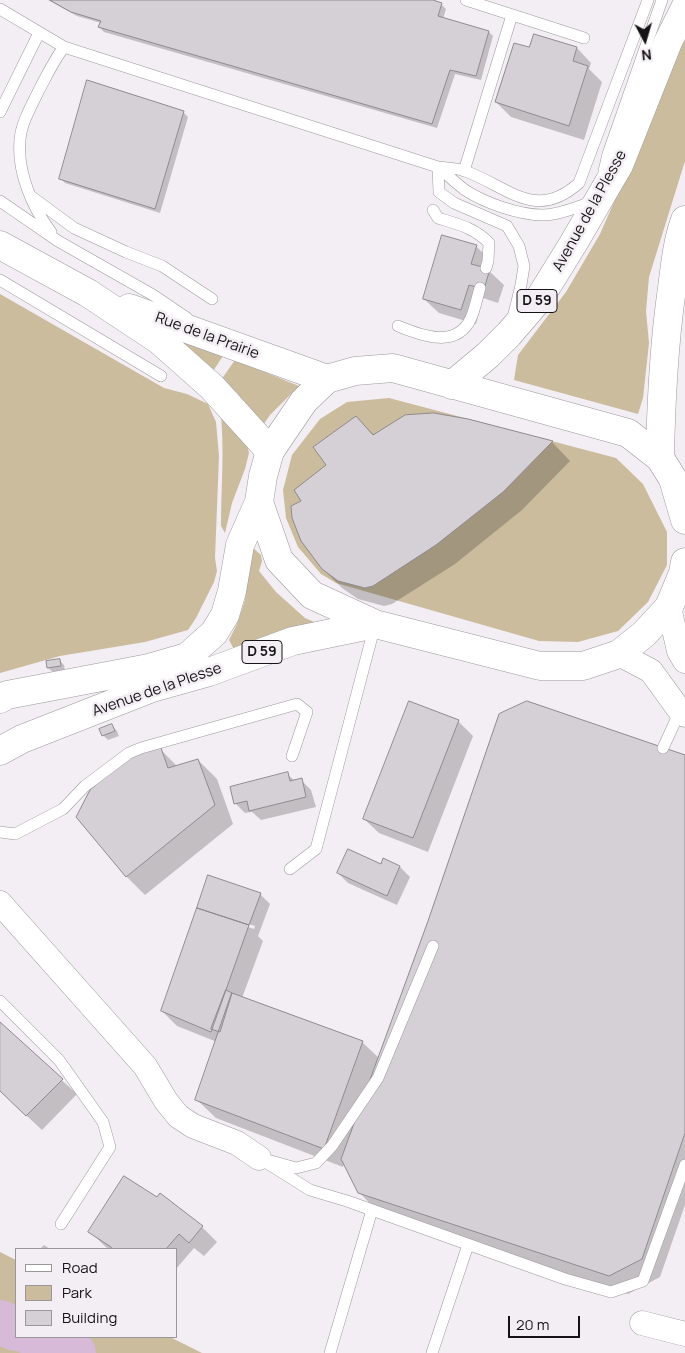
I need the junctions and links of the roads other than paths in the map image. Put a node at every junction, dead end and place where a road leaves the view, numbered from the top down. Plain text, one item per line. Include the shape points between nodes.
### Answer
1 (466, 0) edge
2 (648, 0) edge
3 (662, 0) edge
4 (685, 8) edge
5 (0, 9) edge
6 (512, 15) junction
7 (39, 33) junction
8 (584, 38) dead end
9 (64, 47) junction
10 (0, 112) edge
11 (438, 167) junction
12 (464, 171) junction
13 (32, 197) junction
14 (599, 199) junction
15 (0, 201) edge
16 (433, 210) dead end
17 (685, 220) edge
18 (58, 241) junction
19 (0, 245) edge
20 (486, 268) dead end
21 (0, 280) edge
22 (480, 288) dead end
23 (88, 293) junction
24 (212, 299) dead end
25 (398, 326) dead end
26 (509, 334) junction
27 (219, 341) junction
28 (161, 376) dead end
29 (327, 379) junction
30 (452, 385) junction
31 (270, 452) junction
32 (660, 458) junction
33 (259, 502) junction
34 (685, 520) edge
35 (685, 562) edge
36 (669, 607) junction
37 (375, 624) junction
38 (619, 654) junction
39 (685, 661) edge
40 (0, 699) edge
41 (682, 713) edge
42 (664, 748) dead end
43 (0, 751) edge
44 (292, 756) dead end
45 (0, 832) edge
46 (290, 869) dead end
47 (0, 903) edge
48 (433, 946) dead end
49 (0, 1001) edge
50 (259, 1158) junction
51 (685, 1165) edge
52 (372, 1210) junction
53 (61, 1224) dead end
54 (468, 1245) junction
55 (642, 1323) dead end
56 (685, 1334) edge
57 (330, 1353) edge
58 (432, 1353) edge

1 - 6 lane
2 - 12 lane via 579,182 556,199 536,201 520,198
3 - 14 lane via 608,154
4 - 14 main road, Avenue de la Plesse / D 59 via 619,165
5 - 7 lane
6 - 8 lane
6 - 12 lane
7 - 9 lane
7 - 10 lane
9 - 11 lane
9 - 13 lane via 28,113 20,139 21,170
11 - 12 lane
11 - 14 lane via 465,190 526,214 562,212
11 - 26 lane via 439,192 454,203 507,226 519,246 524,266
13 - 18 lane via 40,216
13 - 24 lane via 74,228 162,266
14 - 26 main road, Avenue de la Plesse / D 59 via 539,298
15 - 18 lane
16 - 20 lane via 438,218 468,227 489,243
17 - 32 main road via 679,237 660,425
18 - 27 lane via 153,295
19 - 23 main road, Rue de la Prairie
21 - 28 lane
22 - 25 lane via 471,318 458,334 435,338
23 - 27 main road, Rue de la Prairie
23 - 31 main road, Rue de la Prairie via 159,340 212,387
26 - 30 main road, Avenue de la Plesse / D 59
27 - 29 main road, Rue de la Prairie
29 - 30 main road, Avenue de la Plesse via 355,371 393,368
29 - 31 main road, Avenue de la Plesse via 304,401
30 - 32 main road, Avenue de la Plesse via 628,433
31 - 33 main road, Avenue de la Plesse
32 - 34 main road, Avenue de la Plesse via 673,479
33 - 37 main road, Avenue de la Plesse via 279,560 312,595
33 - 40 main road, Avenue de la Plesse via 240,545 225,615 214,633 187,657
35 - 36 main road, Avenue de la Plesse
36 - 38 main road, Avenue de la Plesse via 644,634
36 - 39 street via 679,651
37 - 38 main road, Avenue de la Plesse via 540,666 583,666
37 - 43 main road, Avenue de la Plesse / D 59 via 293,641 209,672 152,688 22,739
37 - 46 lane via 316,849
38 - 41 street via 651,670
41 - 42 lane
44 - 45 lane via 307,712 298,704 128,753 85,786 63,809 15,834
47 - 50 street via 145,1066 178,1116 193,1126 236,1143
48 - 50 lane via 378,1078 332,1146 316,1163 296,1168
49 - 53 lane via 59,1060 103,1122 110,1147
50 - 52 lane via 310,1190
51 - 54 lane via 643,1282 611,1292
52 - 54 lane
52 - 57 lane
54 - 58 lane
55 - 56 street

